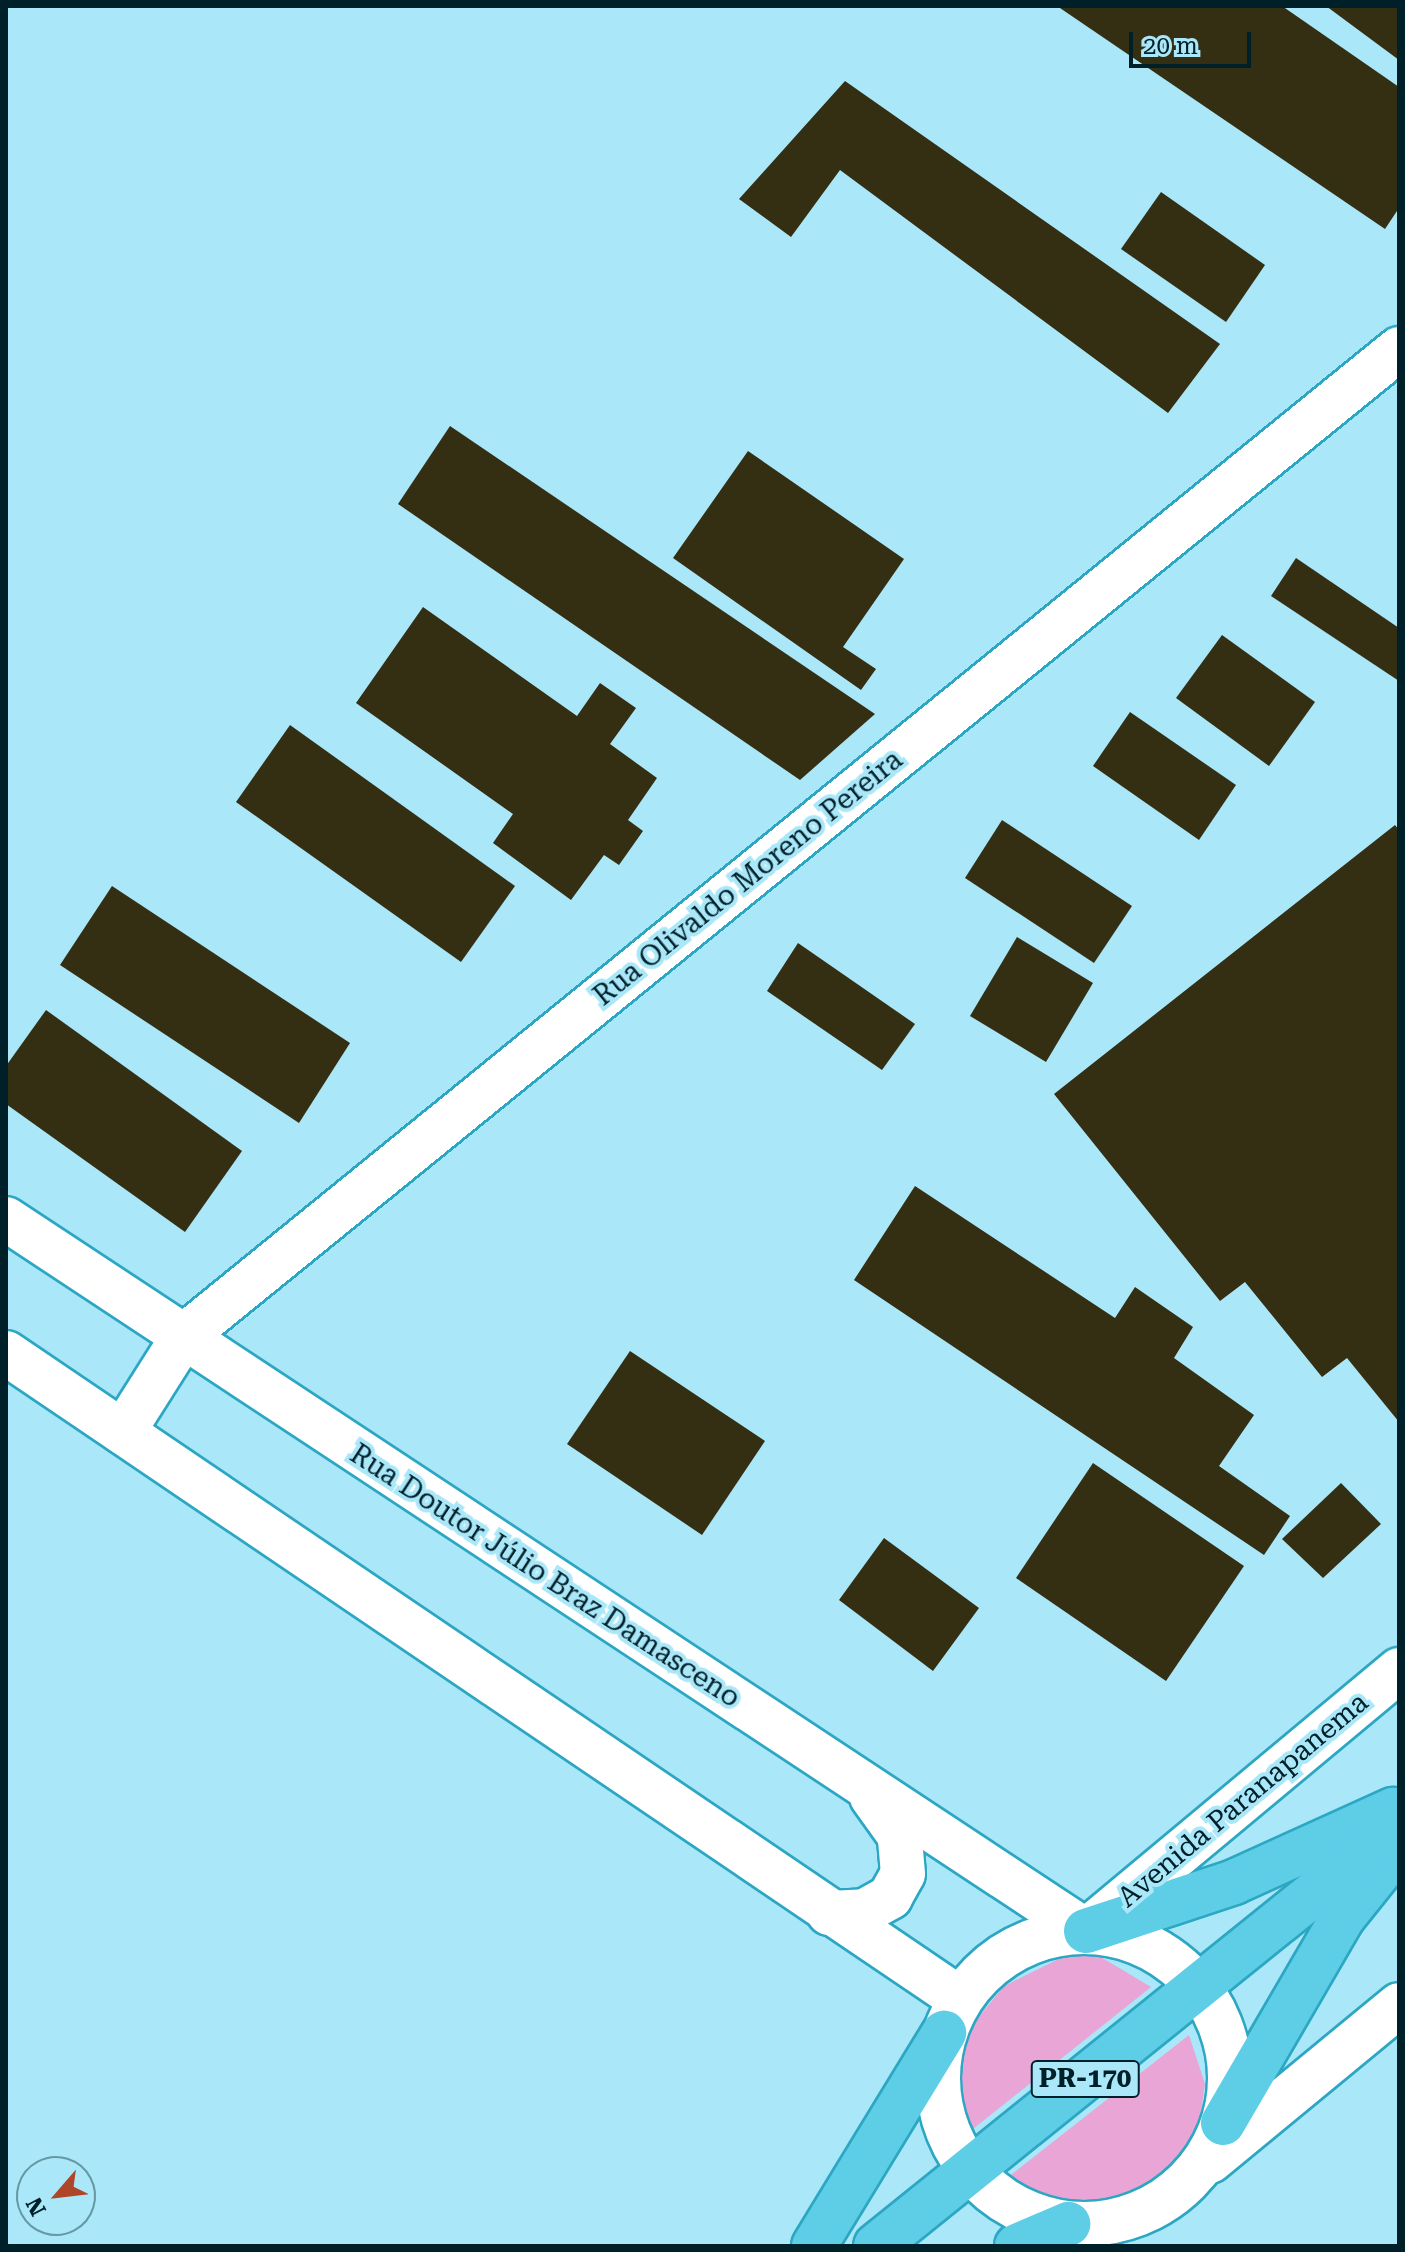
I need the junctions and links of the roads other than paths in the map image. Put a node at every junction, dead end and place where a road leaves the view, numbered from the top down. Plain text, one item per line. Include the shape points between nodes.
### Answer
1 (1399, 349) edge
2 (6, 1219) edge
3 (183, 1337) junction
4 (6, 1353) edge
5 (123, 1432) junction
6 (1399, 1670) edge
7 (862, 1786) junction
8 (1399, 1807) edge
9 (1399, 1825) edge
10 (1399, 1847) edge
11 (829, 1913) junction
12 (1086, 1931) junction
13 (1198, 1987) junction
14 (1399, 2005) edge
15 (952, 2016) junction
16 (1223, 2123) junction
17 (970, 2170) junction
18 (1196, 2173) junction
19 (1055, 2235) edge
20 (814, 2246) edge
21 (876, 2246) edge
22 (1017, 2246) edge

1 - 3 street, Rua Olivaldo Moreno Pereira
2 - 3 street, Rua Doutor Júlio Braz Damasceno
3 - 5 street, Rua Olivaldo Moreno Pereira
3 - 7 street, Rua Doutor Júlio Braz Damasceno
4 - 5 street
5 - 11 street
6 - 12 street, Avenida Paranapanema
7 - 11 street via 900,1836 903,1874 890,1897 865,1911
7 - 12 street, Rua Doutor Júlio Braz Damasceno
8 - 12 highway via 1234,1882
9 - 13 highway, PR-170
10 - 16 highway via 1343,1917
11 - 15 street
12 - 13 street via 1160,1952
12 - 15 street via 1014,1948
13 - 16 street via 1214,2011 1230,2066
13 - 17 highway, PR-170
14 - 18 street
15 - 17 street via 938,2061 943,2118
15 - 20 highway
16 - 18 street
17 - 19 street
17 - 21 highway, PR-170
18 - 19 street via 1152,2208
19 - 22 highway

